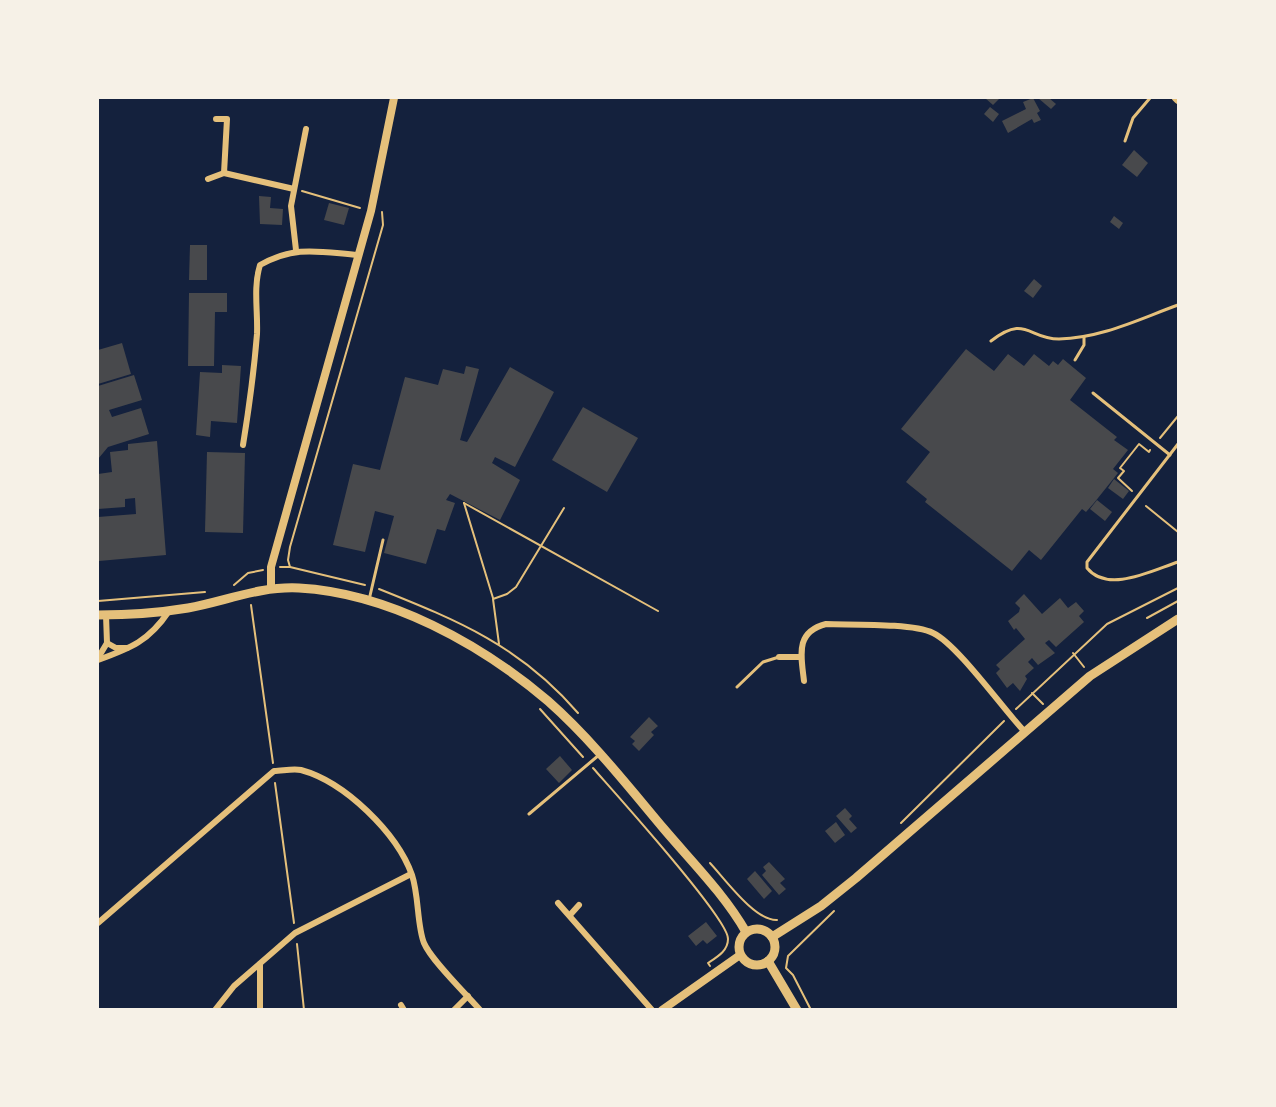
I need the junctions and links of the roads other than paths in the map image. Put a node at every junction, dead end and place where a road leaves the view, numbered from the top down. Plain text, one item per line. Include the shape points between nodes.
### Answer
1 (394, 98) edge
2 (1150, 98) edge
3 (216, 118) dead end
4 (306, 129) dead end
5 (1125, 141) dead end
6 (224, 173) junction
7 (208, 179) dead end
8 (294, 189) junction
9 (296, 250) junction
10 (358, 255) junction
11 (1179, 305) edge
12 (1084, 337) junction
13 (991, 341) dead end
14 (1075, 360) dead end
15 (1092, 393) dead end
16 (1179, 444) edge
17 (243, 445) dead end
18 (1170, 455) junction
19 (382, 540) dead end
20 (1179, 562) edge
21 (271, 589) junction
22 (368, 602) junction
23 (169, 611) junction
24 (102, 615) edge
25 (1179, 619) edge
26 (107, 643) junction
27 (130, 648) junction
28 (779, 657) joint
29 (801, 657) junction
30 (98, 659) edge
31 (804, 681) dead end
32 (737, 687) dead end
33 (1024, 731) junction
34 (600, 754) junction
35 (529, 814) dead end
36 (411, 874) junction
37 (558, 903) dead end
38 (579, 905) dead end
39 (570, 915) junction
40 (98, 923) edge
41 (746, 932) junction
42 (772, 937) junction
43 (740, 955) junction
44 (768, 961) junction
45 (260, 964) junction
46 (468, 996) junction
47 (215, 1010) edge
48 (260, 1010) edge
49 (454, 1010) edge
50 (480, 1010) edge
51 (652, 1010) edge
52 (662, 1010) edge
53 (797, 1010) edge

1 - 10 street via 372,212
2 - 5 lane via 1134,118
3 - 6 street via 227,119
4 - 8 street
6 - 7 street
6 - 8 street
8 - 9 street via 291,206
9 - 10 street
9 - 17 street via 260,265 256,278 256,342
10 - 21 street via 271,567
11 - 12 lane via 1104,334
12 - 13 lane via 1056,339 1016,328
12 - 14 lane
15 - 18 lane
16 - 18 lane
18 - 20 lane via 1089,558 1087,568 1105,580 1118,580
19 - 22 lane
21 - 22 main road via 321,591
21 - 23 main road
22 - 34 main road via 412,617 486,656 547,701
23 - 24 main road
23 - 27 street via 156,630
24 - 26 street
25 - 33 main road via 1090,676
26 - 27 street
26 - 30 street
27 - 30 street
28 - 29 street
28 - 32 lane via 763,662
29 - 31 street
29 - 33 street via 802,642 808,632 826,624 933,633 962,659
33 - 42 main road via 856,878
34 - 35 lane
34 - 41 main road
36 - 40 street via 393,839 337,787 300,770 274,771
36 - 45 street via 295,933
36 - 46 street via 419,899 424,942
37 - 39 street
38 - 39 street
39 - 51 street
41 - 42 main road via 763,930
41 - 43 main road via 738,945
42 - 44 main road via 774,952
43 - 44 main road via 753,965
43 - 52 street
44 - 53 main road
45 - 47 street via 234,986
45 - 48 street
46 - 49 street
46 - 50 street

